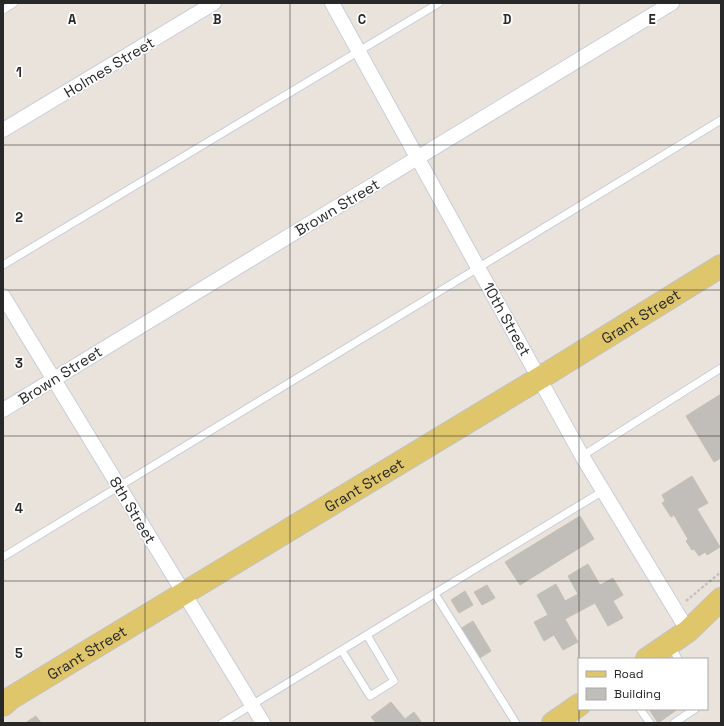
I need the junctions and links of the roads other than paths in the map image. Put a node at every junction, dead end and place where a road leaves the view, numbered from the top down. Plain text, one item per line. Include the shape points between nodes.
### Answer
1 (14, 3) edge
2 (214, 3) edge
3 (332, 3) edge
4 (439, 3) edge
5 (672, 3) edge
6 (3, 10) edge
7 (359, 51) junction
8 (721, 120) edge
9 (3, 130) edge
10 (418, 158) junction
11 (3, 265) edge
12 (721, 266) edge
13 (478, 267) junction
14 (3, 296) edge
15 (721, 368) edge
16 (540, 378) junction
17 (54, 379) junction
18 (3, 410) edge
19 (582, 456) junction
20 (119, 486) junction
21 (603, 491) junction
22 (3, 557) edge
23 (184, 593) junction
24 (435, 594) junction
25 (721, 599) edge
26 (721, 609) edge
27 (367, 635) junction
28 (678, 644) edge
29 (342, 651) junction
30 (649, 658) edge
31 (62, 667) junction
32 (3, 698) edge
33 (3, 705) edge
34 (252, 705) junction
35 (578, 706) edge
36 (694, 710) edge
37 (644, 711) edge
38 (222, 723) edge
39 (263, 723) edge
40 (516, 723) edge
41 (553, 723) edge
42 (650, 723) edge
43 (674, 723) edge

1 - 6 lane
2 - 9 street, Holmes Street
3 - 7 street, 10th Street
4 - 7 lane
5 - 10 street, Brown Street
7 - 10 street, 10th Street
7 - 11 lane
8 - 13 lane
10 - 13 street, 10th Street
10 - 17 street, Brown Street
12 - 16 main road, Grant Street
13 - 16 street, 10th Street
13 - 20 lane
14 - 17 street, 8th Street
15 - 19 lane
16 - 19 street, 10th Street
16 - 23 main road, Grant Street
17 - 18 street, Brown Street
17 - 20 street, 8th Street
19 - 21 street, 10th Street
20 - 22 lane
20 - 23 street, 8th Street
21 - 24 lane
21 - 28 street, 10th Street via 674,610
23 - 31 main road, Grant Street
23 - 34 street, 8th Street
24 - 27 lane
24 - 40 lane
25 - 28 main road
26 - 28 street
27 - 29 lane
27 - 29 lane via 394,681 370,696
28 - 30 main road
29 - 34 lane
31 - 32 street, Grant Street
31 - 33 main road
34 - 38 lane
34 - 39 street, 8th Street
35 - 41 main road
36 - 43 lane
37 - 42 lane

